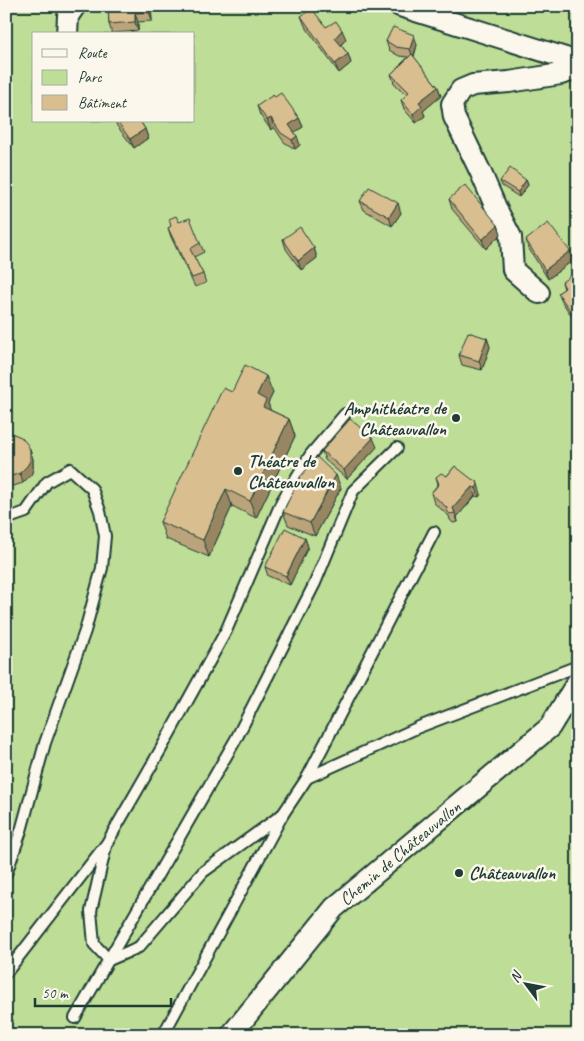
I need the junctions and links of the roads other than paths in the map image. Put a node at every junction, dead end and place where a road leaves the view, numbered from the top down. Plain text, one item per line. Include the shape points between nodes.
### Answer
1 (75, 6) edge
2 (400, 6) edge
3 (67, 32) edge
4 (578, 62) edge
5 (578, 69) edge
6 (539, 293) dead end
7 (345, 414) dead end
8 (397, 448) dead end
9 (6, 519) edge
10 (434, 532) dead end
11 (578, 666) edge
12 (578, 681) edge
13 (306, 778) junction
14 (283, 814) junction
15 (107, 843) junction
16 (6, 874) edge
17 (109, 960) junction
18 (6, 973) edge
19 (76, 1018) dead end
20 (163, 1035) edge
21 (231, 1035) edge

1 - 3 street via 68,16
2 - 4 street
5 - 6 street via 544,77 473,85 461,90 452,104 454,117 511,237 513,270
7 - 15 lane via 311,454 282,501 226,631
8 - 17 lane via 353,491 315,583 236,739
9 - 16 lane via 26,512 47,482 70,469 92,489 106,536 102,568 85,631 45,743
10 - 13 lane
11 - 13 lane via 420,727
12 - 21 street, Chemin de Châteauvallon via 550,727 334,908
13 - 14 lane
14 - 17 lane via 203,872 139,947
14 - 20 lane
15 - 17 lane via 91,911 94,944
15 - 18 lane
17 - 19 lane

